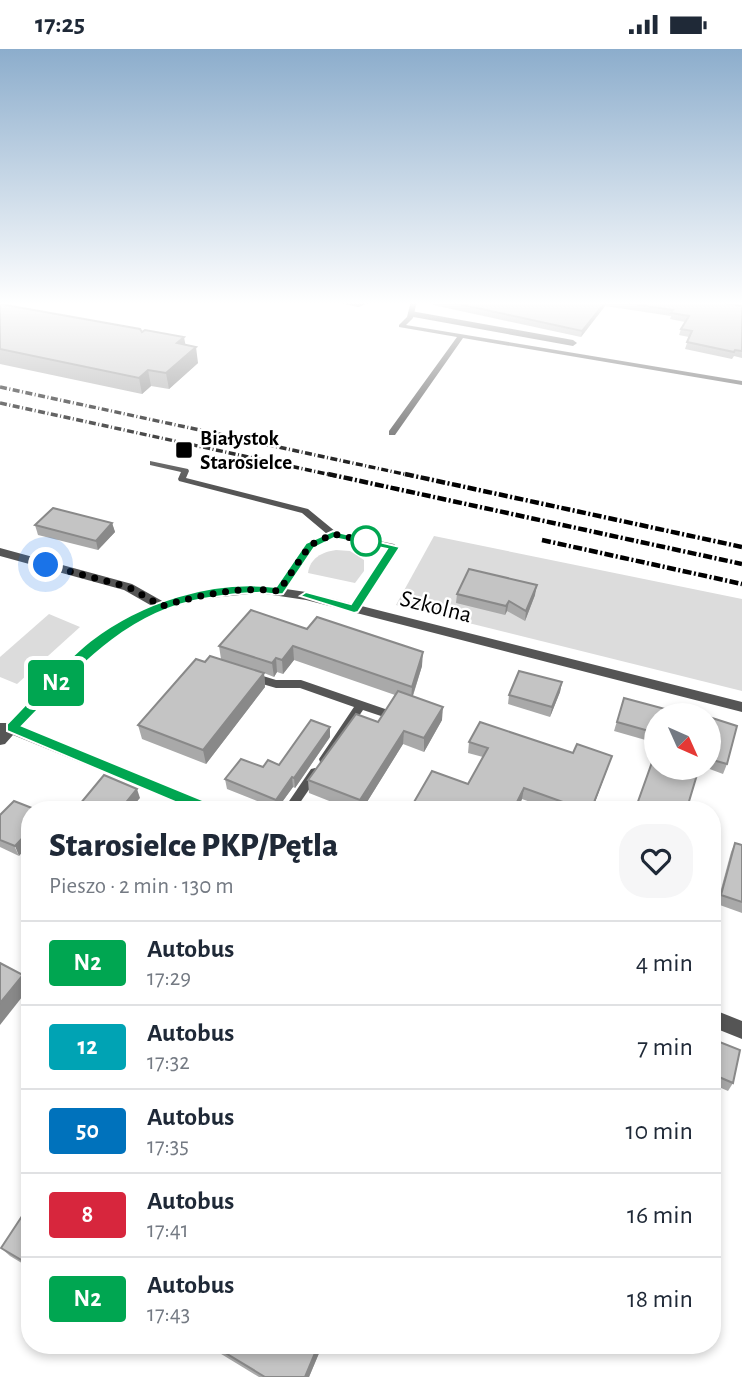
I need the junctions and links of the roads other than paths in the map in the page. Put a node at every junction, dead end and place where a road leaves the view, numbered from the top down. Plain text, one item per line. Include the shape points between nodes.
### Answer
1 (442, 363) edge
2 (620, 363) edge
3 (742, 383) edge
4 (392, 433) dead end
5 (153, 463) dead end
6 (333, 534) junction
7 (0, 552) edge
8 (279, 591) junction
9 (162, 606) junction
10 (354, 609) junction
11 (237, 671) edge
12 (361, 705) junction
13 (742, 708) edge
14 (384, 713) edge
15 (6, 727) edge
16 (0, 740) edge
17 (190, 801) edge
18 (295, 801) edge
19 (721, 1022) edge
20 (742, 1030) edge

1 - 4 lane
2 - 3 lane
5 - 6 lane via 185,471 182,479 306,511
6 - 8 lane via 310,545
6 - 10 lane via 394,547
7 - 9 street via 128,587
8 - 9 street, Szkolna via 202,595
8 - 10 street, Szkolna
9 - 15 street, Szkolna via 108,633
10 - 13 street, Szkolna
11 - 12 lane via 276,684 301,684
12 - 14 lane
12 - 18 lane
15 - 16 street, Szkolna
15 - 17 street
19 - 20 street

